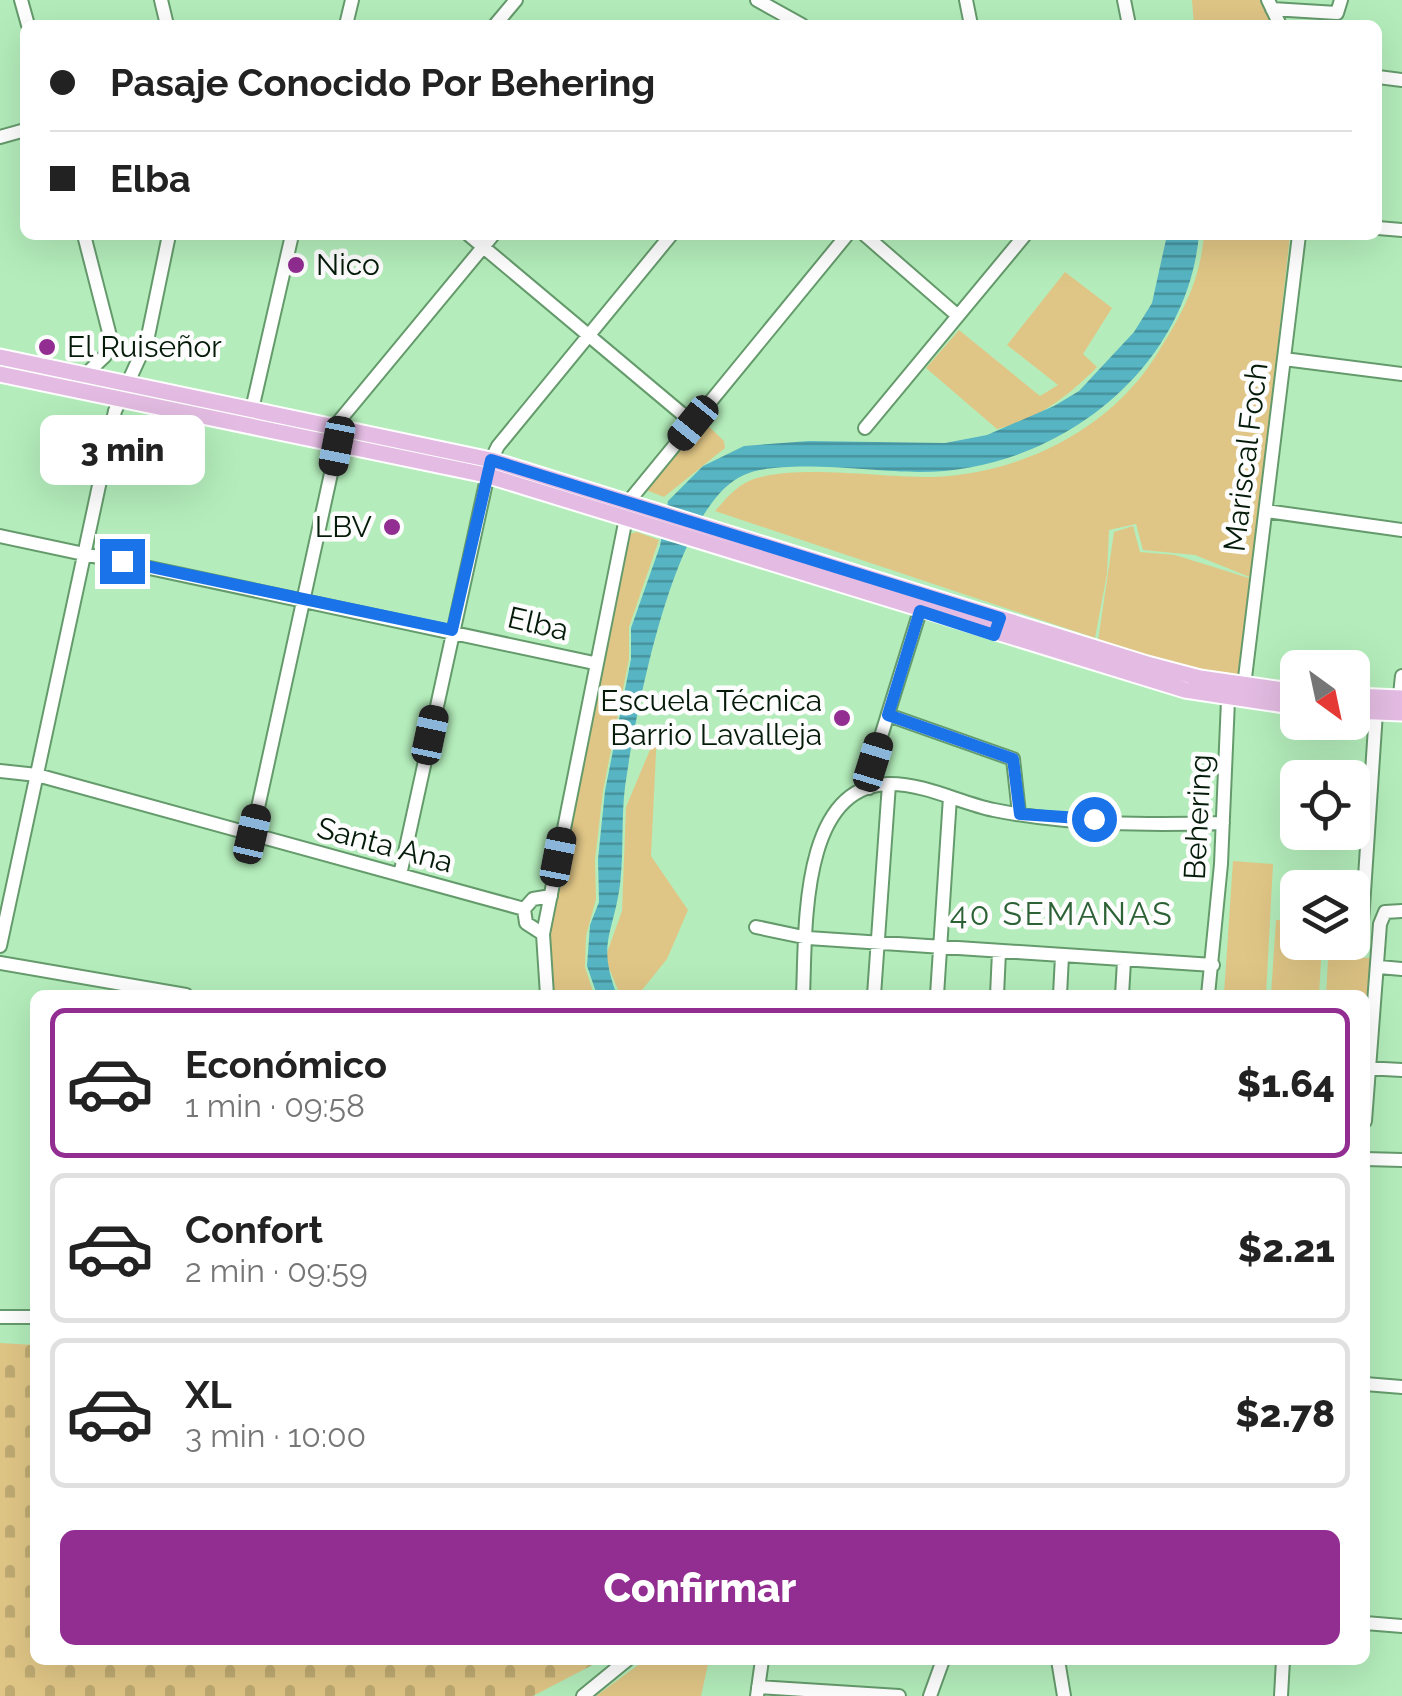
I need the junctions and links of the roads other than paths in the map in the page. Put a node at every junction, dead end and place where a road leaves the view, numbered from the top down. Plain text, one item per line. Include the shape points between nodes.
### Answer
1 (516, 0) edge
2 (757, 0) edge
3 (1341, 0) edge
4 (1270, 5) edge
5 (499, 20) edge
6 (793, 20) edge
7 (85, 240) edge
8 (168, 240) edge
9 (291, 240) edge
10 (474, 240) edge
11 (489, 240) edge
12 (667, 240) edge
13 (843, 240) edge
14 (871, 240) edge
15 (1020, 240) edge
16 (1298, 240) edge
17 (483, 247) junction
18 (958, 316) junction
19 (590, 335) junction
20 (0, 357) edge
21 (1284, 359) junction
22 (0, 374) edge
23 (1402, 374) edge
24 (85, 376) junction
25 (129, 382) junction
26 (121, 399) junction
27 (252, 409) junction
28 (693, 423) junction
29 (335, 426) junction
30 (248, 427) junction
31 (865, 428) dead end
32 (337, 446) junction
33 (488, 468) junction
34 (629, 501) junction
35 (1266, 511) junction
36 (626, 518) junction
37 (655, 518) junction
38 (1402, 530) edge
39 (706, 533) junction
40 (0, 536) edge
41 (85, 554) junction
42 (306, 600) junction
43 (920, 611) junction
44 (1000, 618) junction
45 (452, 630) junction
46 (994, 635) junction
47 (594, 662) junction
48 (1402, 676) edge
49 (1244, 686) junction
50 (1280, 690) edge
51 (1228, 700) junction
52 (1370, 700) edge
53 (1280, 706) edge
54 (1400, 706) edge
55 (1370, 712) edge
56 (1376, 712) junction
57 (888, 715) junction
58 (0, 771) edge
59 (37, 776) junction
60 (889, 784) junction
61 (870, 788) junction
62 (1014, 796) junction
63 (950, 797) junction
64 (1002, 811) junction
65 (1020, 814) junction
66 (1223, 823) junction
67 (252, 834) junction
68 (1365, 870) edge
69 (400, 875) junction
70 (551, 896) junction
71 (524, 909) junction
72 (1402, 911) edge
73 (756, 927) dead end
74 (543, 934) junction
75 (808, 938) junction
76 (878, 943) junction
77 (0, 946) edge
78 (940, 948) junction
79 (1000, 952) junction
80 (1062, 956) junction
81 (1124, 961) junction
82 (0, 963) edge
83 (1214, 965) junction
84 (1379, 968) junction
85 (1402, 969) edge
86 (157, 990) edge
87 (547, 990) edge
88 (803, 990) edge
89 (874, 990) edge
90 (937, 990) edge
91 (997, 990) edge
92 (1060, 990) edge
93 (1122, 990) edge
94 (1209, 990) edge
95 (1370, 1050) edge
96 (1370, 1068) edge
97 (1402, 1070) edge
98 (1370, 1159) edge
99 (1402, 1160) edge
100 (0, 1317) edge
101 (30, 1318) edge
102 (1370, 1384) edge
103 (1402, 1387) edge
104 (1370, 1624) edge
105 (1402, 1626) edge
106 (621, 1665) edge
107 (761, 1665) edge
108 (941, 1665) edge
109 (1059, 1665) edge
110 (1283, 1665) edge
111 (757, 1691) edge
112 (582, 1696) edge
113 (899, 1696) edge
114 (930, 1696) edge
115 (1064, 1696) edge
116 (1280, 1696) edge

1 - 5 street
2 - 6 street
3 - 4 street via 1337,13
7 - 24 street via 110,340 105,356
8 - 25 street via 146,341
9 - 27 street
10 - 17 street
11 - 17 street
12 - 19 street
13 - 28 street
14 - 18 street
15 - 18 street
16 - 21 street, Mariscal Foch
17 - 19 street
17 - 29 street
18 - 31 street
19 - 28 street
19 - 33 street
20 - 24 main road
21 - 23 street
21 - 35 street, Mariscal Foch
22 - 26 main road
24 - 25 main road
25 - 26 street
25 - 27 main road
26 - 30 main road
26 - 41 street
27 - 29 main road
27 - 30 street
28 - 34 street
29 - 33 main road
30 - 32 main road
32 - 33 main road
32 - 42 street
33 - 34 main road
33 - 36 main road
33 - 45 street
34 - 37 main road
35 - 38 street
35 - 49 street, Mariscal Foch
36 - 37 main road
36 - 47 street
37 - 39 main road
39 - 43 main road
39 - 44 main road
40 - 41 street, Elba
41 - 42 street, Elba
41 - 59 street
42 - 45 street, Elba
42 - 67 street
43 - 46 main road
43 - 57 street
44 - 46 street
44 - 49 main road
45 - 47 street, Elba
45 - 69 street
46 - 51 main road
47 - 70 street
48 - 54 street
49 - 50 main road
51 - 53 main road
51 - 66 street, Behering
52 - 54 main road
54 - 56 main road
55 - 56 main road
56 - 68 street
57 - 61 street
57 - 62 street via 1013,759
58 - 59 street, Santa Ana
59 - 67 street, Santa Ana
59 - 77 street
60 - 61 street
60 - 63 street
60 - 76 street
61 - 75 street via 844,803 821,832
62 - 64 street
62 - 65 street
63 - 64 street
63 - 78 street
64 - 65 street
65 - 66 street
66 - 83 street, Behering
67 - 69 street, Santa Ana
69 - 71 street, Santa Ana
70 - 71 street via 533,899
70 - 74 street
71 - 74 street via 530,928
72 - 84 street via 1386,912 1380,924
73 - 75 street
74 - 87 street
75 - 76 street
75 - 88 street
76 - 78 street
76 - 89 street
78 - 79 street
78 - 90 street
79 - 80 street
79 - 91 street
80 - 81 street
80 - 92 street
81 - 83 street
81 - 93 street
82 - 86 street
83 - 94 street, Behering
84 - 85 street
84 - 95 street
96 - 97 street
98 - 99 street
100 - 101 street
102 - 103 street
104 - 105 street
106 - 112 street
107 - 111 street
108 - 114 street
109 - 115 street
110 - 116 street
111 - 113 street

